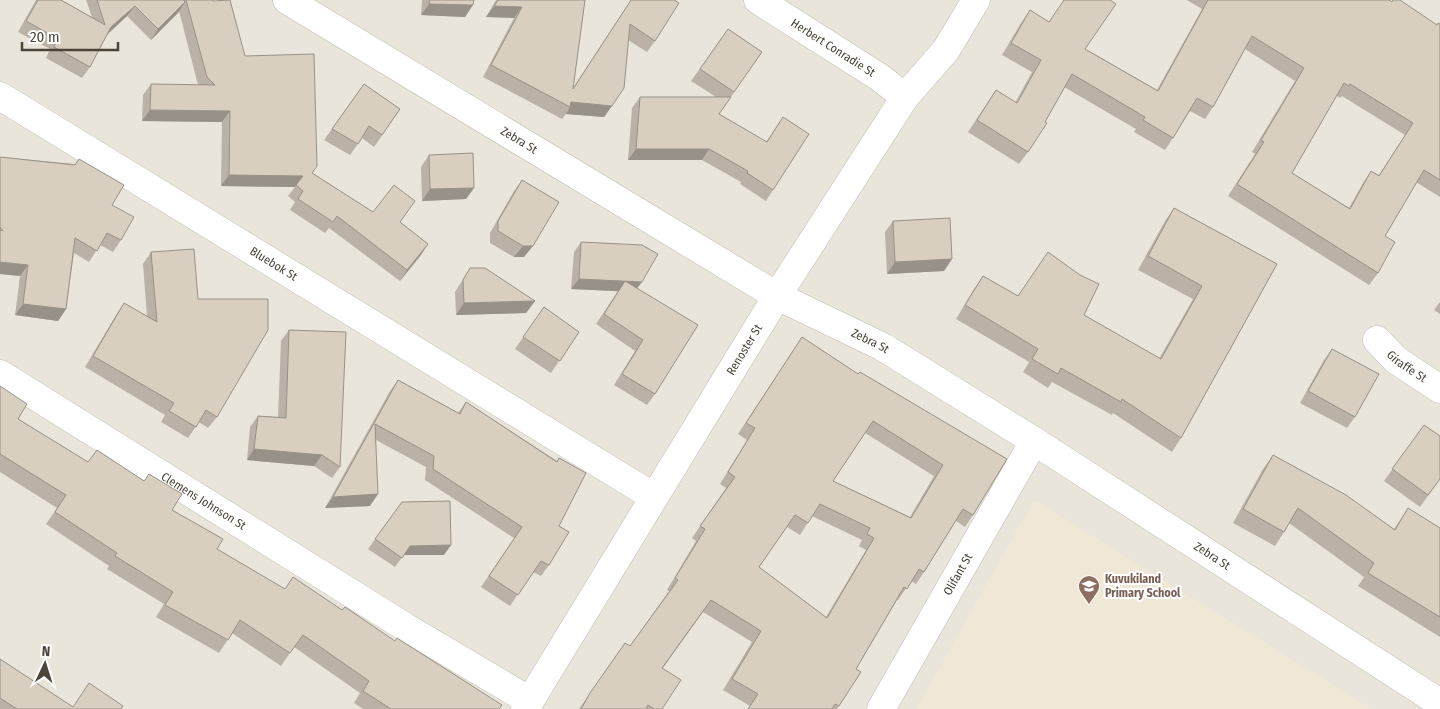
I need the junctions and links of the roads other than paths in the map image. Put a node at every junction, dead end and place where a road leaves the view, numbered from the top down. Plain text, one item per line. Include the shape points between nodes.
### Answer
1 (287, 0) edge
2 (758, 0) edge
3 (976, 0) edge
4 (0, 96) edge
5 (905, 97) junction
6 (777, 296) junction
7 (1377, 340) dead end
8 (0, 374) edge
9 (1440, 389) edge
10 (1034, 441) junction
11 (654, 497) junction
12 (1440, 703) edge
13 (528, 705) edge
14 (881, 709) edge

1 - 6 street, Zebra St
2 - 5 street, Herbert Conradie St
3 - 5 street, Renoster St via 946,50
4 - 11 street, Bluebok St
5 - 6 street, Renoster St
6 - 10 street, Zebra St via 883,347
6 - 11 street, Renoster St
7 - 9 street, Giraffe St via 1396,360
8 - 13 street, Clemens Johnson St
10 - 12 street, Zebra St
10 - 14 street, Olifant St
11 - 13 street, Renoster St

